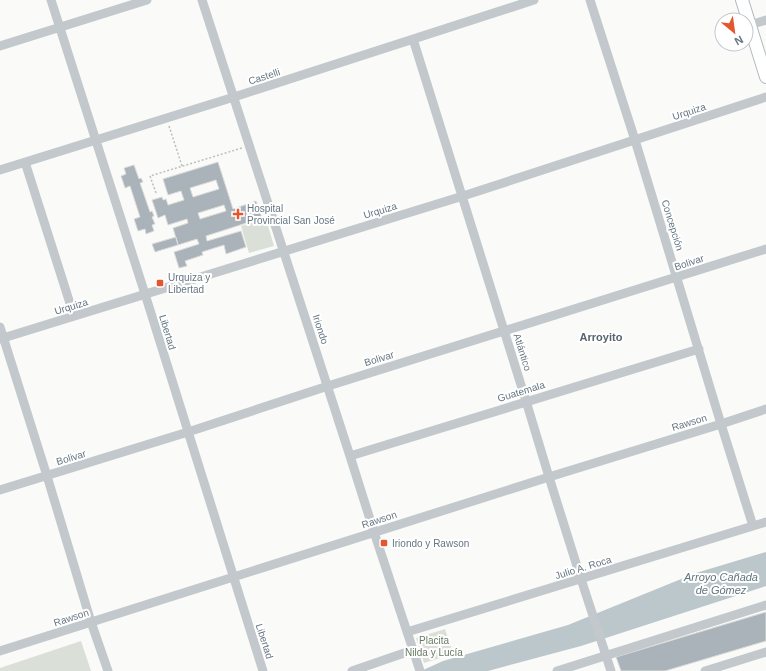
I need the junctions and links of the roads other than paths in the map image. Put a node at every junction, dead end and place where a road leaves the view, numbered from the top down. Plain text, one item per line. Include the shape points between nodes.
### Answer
1 (51, 0) edge
2 (147, 0) edge
3 (202, 0) edge
4 (534, 0) edge
5 (590, 0) edge
6 (742, 0) edge
7 (746, 12) edge
8 (766, 20) edge
9 (754, 24) edge
10 (60, 28) junction
11 (754, 38) edge
12 (413, 39) junction
13 (0, 46) edge
14 (766, 77) edge
15 (234, 97) junction
16 (766, 97) edge
17 (95, 140) junction
18 (635, 140) junction
19 (25, 162) junction
20 (0, 170) edge
21 (463, 196) junction
22 (766, 249) edge
23 (284, 251) junction
24 (677, 277) junction
25 (145, 294) junction
26 (74, 316) junction
27 (0, 327) edge
28 (505, 331) junction
29 (2, 339) edge
30 (698, 349) junction
31 (328, 386) junction
32 (526, 401) junction
33 (766, 409) edge
34 (721, 424) junction
35 (188, 432) junction
36 (350, 456) junction
37 (47, 476) junction
38 (549, 477) junction
39 (0, 490) edge
40 (766, 522) edge
41 (753, 526) junction
42 (374, 532) junction
43 (233, 577) junction
44 (581, 579) junction
45 (766, 605) edge
46 (91, 622) junction
47 (407, 632) junction
48 (414, 650) junction
49 (0, 651) edge
50 (605, 652) junction
51 (766, 652) edge
52 (420, 668) edge
53 (108, 671) edge
54 (263, 671) edge
55 (352, 671) edge
56 (557, 671) edge
57 (611, 671) edge
58 (705, 671) edge

1 - 10 street, Libertad
2 - 10 street
3 - 15 street, Iriondo
4 - 12 street, Castelli
5 - 18 street, Concepción
6 - 7 main road
8 - 9 street
10 - 13 street
10 - 17 street, Libertad
11 - 14 main road
12 - 15 street, Castelli
12 - 21 street, Atlántico
15 - 17 street, Castelli
15 - 23 street, Iriondo
16 - 18 street, Urquiza
17 - 19 street, Castelli
17 - 25 street, Libertad
18 - 21 street, Urquiza
18 - 24 street, Concepción
19 - 20 street, Castelli
19 - 26 street
21 - 23 street, Urquiza
21 - 28 street, Atlántico
22 - 24 street, Bolivar
23 - 25 street, Urquiza
23 - 31 street, Iriondo
24 - 28 street, Bolivar
24 - 30 street, Concepción
25 - 26 street, Urquiza
25 - 35 street, Libertad
26 - 29 street, Urquiza
27 - 29 street
28 - 31 street, Bolivar
28 - 32 street, Atlántico
29 - 37 street
30 - 32 street, Guatemala
30 - 34 street, Concepción
31 - 35 street, Bolivar
31 - 36 street, Iriondo
32 - 36 street, Guatemala
32 - 38 street, Atlántico
33 - 34 street, Rawson
34 - 38 street, Rawson
34 - 41 street, Concepción
35 - 37 street, Bolivar
35 - 43 street, Libertad
36 - 42 street, Iriondo
37 - 39 street, Bolivar
37 - 46 street
38 - 42 street, Rawson
38 - 44 street, Atlántico
40 - 41 street, Julio A. Roca
41 - 44 street, Julio A. Roca
42 - 43 street, Rawson
42 - 47 street, Iriondo
43 - 46 street, Rawson
43 - 54 street, Libertad
44 - 47 street, Julio A. Roca
44 - 50 street, Atlántico
45 - 50 street
46 - 49 street, Rawson
46 - 53 street
47 - 48 street, Iriondo
48 - 52 street, Iriondo
48 - 55 street
50 - 56 street
50 - 57 street, Atlántico
51 - 58 street

